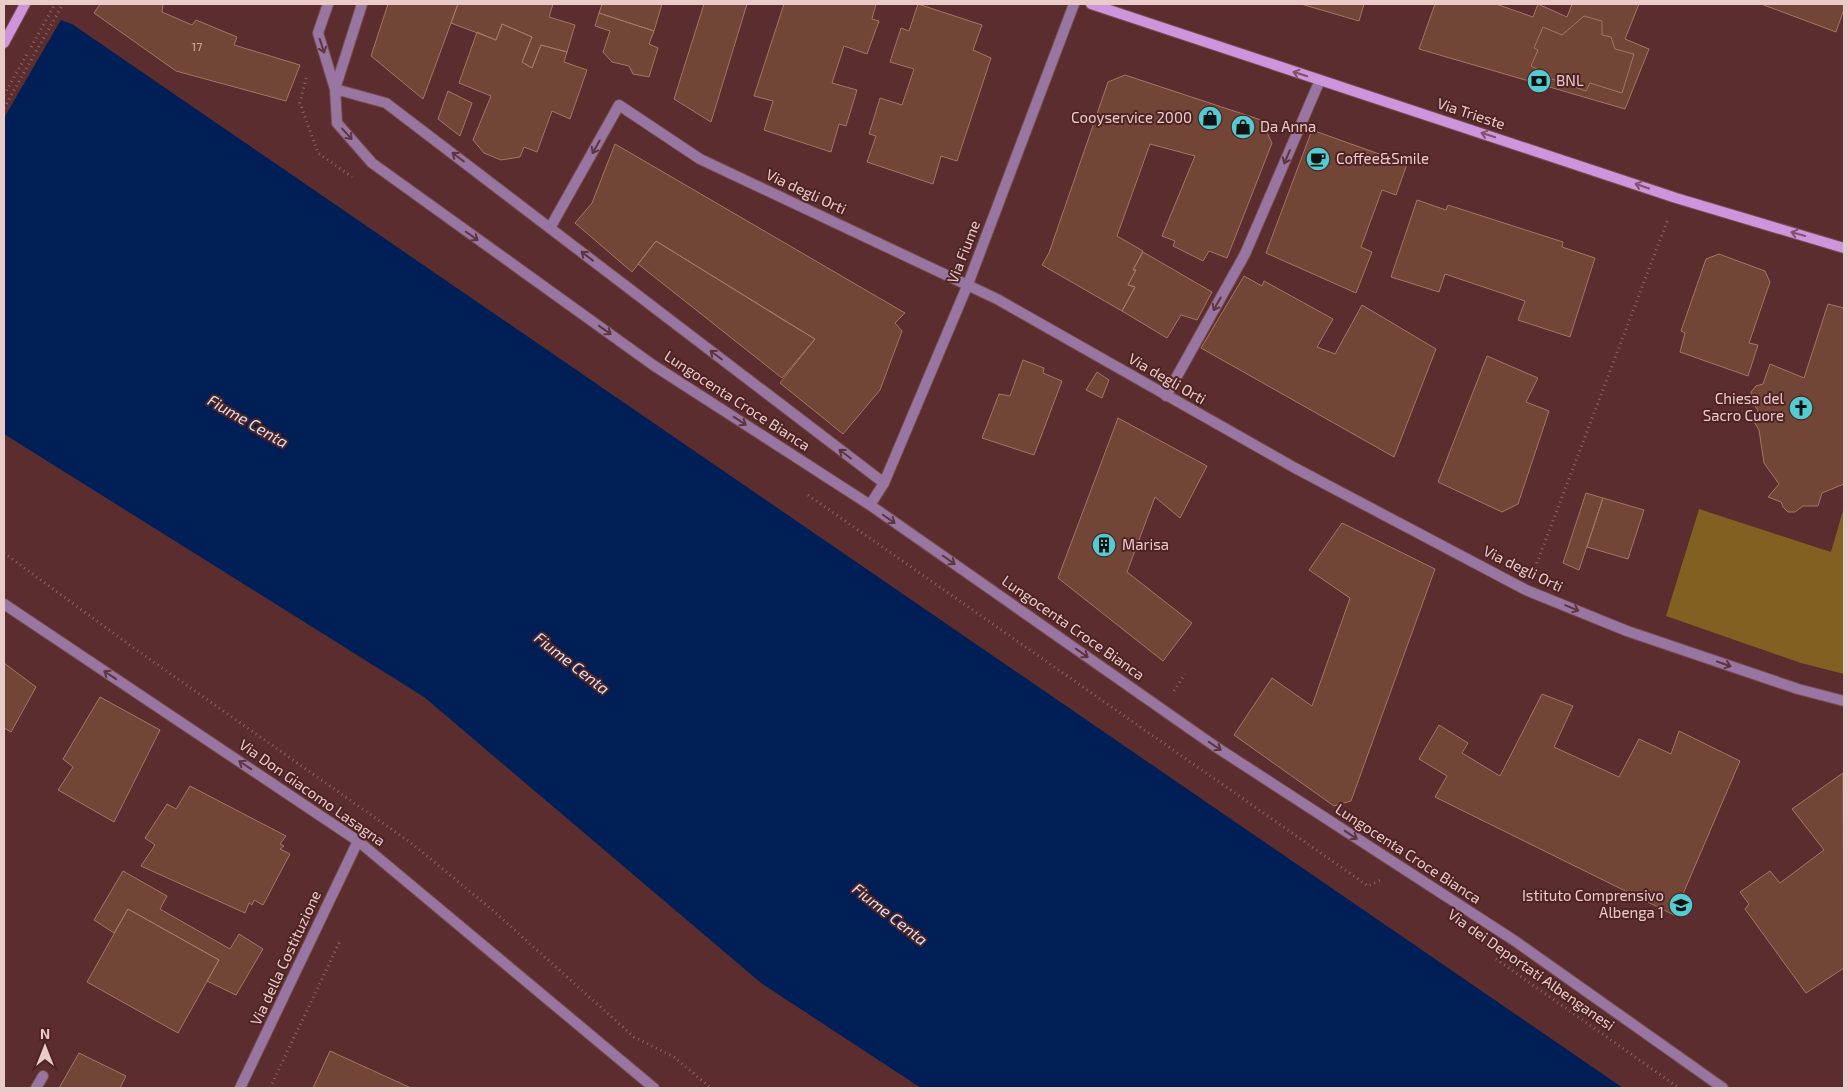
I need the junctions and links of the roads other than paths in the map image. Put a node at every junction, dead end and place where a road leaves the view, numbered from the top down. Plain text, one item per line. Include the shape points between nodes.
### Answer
1 (25, 4) edge
2 (328, 4) edge
3 (362, 4) edge
4 (1074, 4) edge
5 (1091, 4) edge
6 (4, 43) edge
7 (1320, 80) junction
8 (335, 89) junction
9 (550, 228) junction
10 (1844, 248) edge
11 (968, 284) junction
12 (1166, 396) junction
13 (884, 483) junction
14 (870, 505) junction
15 (4, 604) edge
16 (1844, 701) edge
17 (358, 840) junction
18 (43, 1076) dead end
19 (36, 1088) edge
20 (240, 1088) edge
21 (654, 1088) edge
22 (1723, 1088) edge

1 - 6 street
2 -> 8 street via 318,33
3 - 8 street
4 - 11 street, Via Fiume
7 -> 5 street, Via Trieste
10 -> 7 street, Via Trieste via 1676,198
7 -> 12 street via 1245,254
9 -> 8 street, Lungocenta Croce Bianca via 386,103
8 -> 14 street, Lungocenta Croce Bianca via 337,123 372,163 653,365
11 -> 9 street, Via degli Orti via 700,159 620,104
13 -> 9 street, Lungocenta Croce Bianca
11 - 12 street, Via degli Orti
11 - 13 street, Via Fiume
12 -> 16 street, Via degli Orti via 1526,590 1627,630 1798,689
13 - 14 street, Via Fiume
14 -> 22 street, Lungocenta Croce Bianca via 1216,747 1515,941
17 -> 15 street, Via Don Giacomo Lasagna
17 - 20 street, Via della Costituzione
17 - 21 street, Via Don Giacomo Lasagna
18 - 19 street

